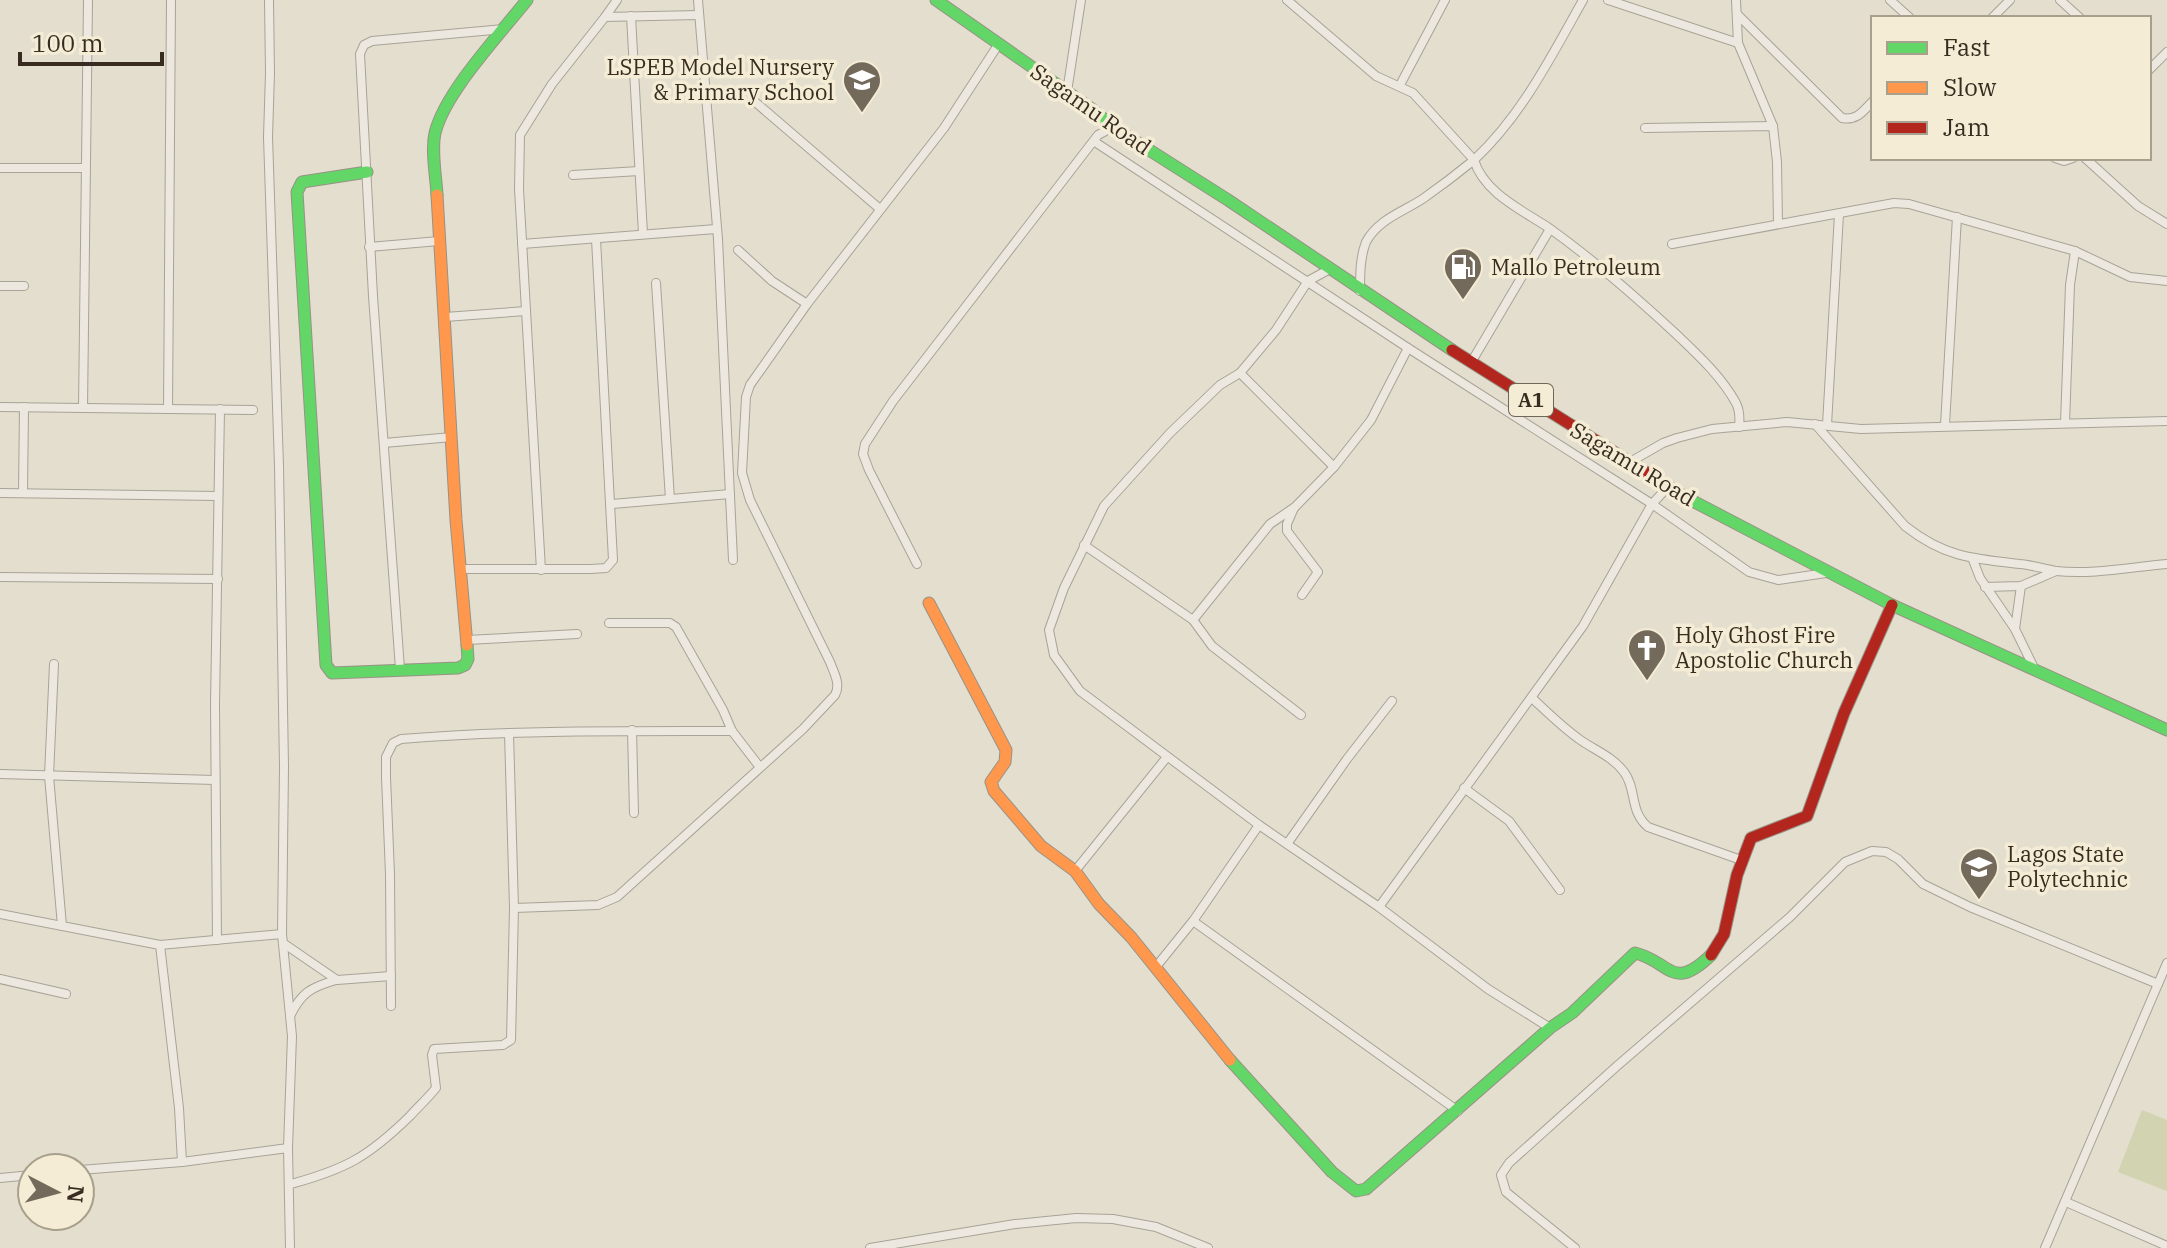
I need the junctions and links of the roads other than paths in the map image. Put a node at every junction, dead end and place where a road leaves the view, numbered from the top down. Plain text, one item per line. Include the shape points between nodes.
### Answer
1 (88, 0) edge
2 (171, 0) edge
3 (269, 0) edge
4 (527, 0) edge
5 (617, 0) edge
6 (698, 0) edge
7 (936, 0) edge
8 (1081, 0) edge
9 (1287, 0) edge
10 (1445, 0) edge
11 (1583, 0) edge
12 (1608, 0) edge
13 (1736, 0) edge
14 (1890, 0) edge
15 (2010, 0) edge
16 (2060, 0) edge
17 (699, 15) junction
18 (1738, 15) junction
19 (631, 16) junction
20 (1908, 16) edge
21 (1994, 16) edge
22 (2078, 16) edge
23 (605, 17) junction
24 (504, 29) junction
25 (1738, 43) junction
26 (998, 45) junction
27 (2167, 52) edge
28 (2151, 68) edge
29 (1400, 85) junction
30 (1067, 93) junction
31 (754, 101) dead end
32 (1871, 103) edge
33 (1773, 126) junction
34 (1113, 127) junction
35 (1645, 128) dead end
36 (1095, 142) junction
37 (1474, 160) junction
38 (2087, 160) edge
39 (0, 168) edge
40 (85, 168) junction
41 (639, 171) junction
42 (367, 172) junction
43 (573, 175) dead end
44 (880, 209) junction
45 (1839, 214) junction
46 (1957, 217) junction
47 (1778, 224) junction
48 (2167, 224) edge
49 (716, 229) junction
50 (1550, 229) junction
51 (643, 234) junction
52 (596, 239) junction
53 (439, 241) junction
54 (522, 244) junction
55 (1672, 244) dead end
56 (369, 247) junction
57 (738, 250) dead end
58 (2075, 251) junction
59 (1328, 270) junction
60 (1308, 281) junction
61 (2167, 281) edge
62 (656, 283) dead end
63 (0, 286) edge
64 (24, 286) dead end
65 (1360, 291) junction
66 (807, 304) junction
67 (526, 311) junction
68 (445, 317) junction
69 (1408, 348) junction
70 (1472, 361) junction
71 (1240, 373) junction
72 (0, 407) edge
73 (24, 407) junction
74 (83, 408) junction
75 (168, 409) junction
76 (220, 409) junction
77 (253, 410) dead end
78 (2167, 421) edge
79 (2065, 423) junction
80 (1815, 424) junction
81 (1827, 425) junction
82 (1945, 425) junction
83 (1739, 427) junction
84 (452, 437) junction
85 (384, 443) junction
86 (1630, 462) junction
87 (1334, 467) junction
88 (1667, 488) junction
89 (0, 493) edge
90 (23, 493) junction
91 (730, 494) junction
92 (218, 496) junction
93 (670, 499) junction
94 (612, 504) junction
95 (1652, 504) junction
96 (1295, 507) junction
97 (1084, 545) junction
98 (733, 560) dead end
99 (1973, 560) junction
100 (917, 564) dead end
101 (2167, 564) edge
102 (460, 569) junction
103 (541, 570) junction
104 (2056, 571) junction
105 (1827, 573) junction
106 (0, 577) edge
107 (218, 579) junction
108 (2021, 586) junction
109 (1985, 587) junction
110 (1302, 595) dead end
111 (929, 603) dead end
112 (1892, 605) junction
113 (1193, 620) junction
114 (609, 623) dead end
115 (2015, 629) junction
116 (577, 634) dead end
117 (467, 640) junction
118 (54, 664) dead end
119 (400, 669) junction
120 (2035, 670) junction
121 (1532, 698) junction
122 (1392, 701) dead end
123 (1301, 715) dead end
124 (632, 730) junction
125 (2167, 730) edge
126 (732, 731) junction
127 (509, 733) junction
128 (1167, 757) junction
129 (759, 766) junction
130 (0, 774) edge
131 (49, 776) junction
132 (215, 780) junction
133 (1464, 788) junction
134 (634, 813) dead end
135 (1259, 825) junction
136 (1287, 844) junction
137 (1741, 860) junction
138 (1075, 871) junction
139 (1560, 890) dead end
140 (1379, 907) junction
141 (514, 908) junction
142 (0, 914) edge
143 (1193, 921) junction
144 (62, 926) junction
145 (283, 938) junction
146 (217, 940) junction
147 (160, 945) junction
148 (2167, 963) edge
149 (1155, 968) junction
150 (391, 976) junction
151 (0, 979) edge
152 (337, 980) junction
153 (2158, 984) junction
154 (66, 994) dead end
155 (391, 1006) dead end
156 (290, 1016) junction
157 (1550, 1028) junction
158 (1458, 1111) junction
159 (288, 1148) junction
160 (182, 1162) junction
161 (96, 1169) edge
162 (291, 1184) junction
163 (2066, 1202) junction
164 (2167, 1246) edge
165 (290, 1248) edge
166 (870, 1248) edge
167 (1208, 1248) edge
168 (1575, 1248) edge
169 (2045, 1248) edge

1 - 40 street
2 - 75 street
3 - 145 street
4 - 24 main road
5 - 23 street
6 - 17 street
7 - 26 main road, Sagamu Road / A1
8 - 30 street
9 - 29 street via 1376,76
10 - 29 street
11 - 37 street via 1527,97 1499,137
12 - 25 street
13 - 18 street
14 - 20 street
15 - 21 street
16 - 22 street
17 - 19 street
17 - 49 street
18 - 25 street
18 - 32 street via 1842,118 1858,116
19 - 23 street
19 - 41 street
23 - 54 street via 520,135
24 - 42 street via 364,45 359,66
24 - 53 main road via 436,127
25 - 33 street
26 - 30 main road, Sagamu Road / A1
26 - 44 street via 944,128
27 - 28 street
29 - 37 street via 1420,99
30 - 34 main road, Sagamu Road / A1
31 - 44 street
33 - 35 street
33 - 47 street
34 - 36 street
34 - 59 main road, Sagamu Road / A1
36 - 60 street
36 - 100 street via 975,292 865,444 869,470
37 - 50 street via 1490,187
37 - 65 street via 1370,236
38 - 48 street via 2138,206
39 - 40 street
40 - 74 street
41 - 43 street
41 - 51 street
42 - 56 street
42 - 119 main road via 307,181 297,192 326,665 332,673
44 - 66 street
45 - 46 street via 1894,203
45 - 47 street
45 - 81 street
46 - 58 street
46 - 82 street
47 - 55 street
49 - 51 street
49 - 91 street
50 - 70 street
50 - 83 street via 1633,295 1714,372 1737,405
51 - 52 street
52 - 54 street
52 - 94 street
53 - 56 street
53 - 68 main road
54 - 67 street
56 - 85 street
57 - 66 street
58 - 61 street via 2130,277
58 - 79 street
59 - 60 street
59 - 65 main road, Sagamu Road / A1
60 - 69 street
60 - 71 street
62 - 93 street
63 - 64 street
65 - 70 main road, Sagamu Road / A1
66 - 129 street via 750,385 742,473 838,689 803,729
67 - 68 street
67 - 103 street
68 - 84 main road
69 - 87 street via 1378,409
69 - 95 street
70 - 86 main road, Sagamu Road / A1
71 - 87 street
71 - 97 street via 1220,385 1152,451 1104,506
72 - 73 street
73 - 74 street
73 - 90 street
74 - 75 street
75 - 76 street
76 - 77 street
76 - 92 street
78 - 79 street
79 - 82 street
80 - 81 street
80 - 83 street
80 - 99 street via 1905,526 1933,545
81 - 82 street
83 - 86 street via 1677,438
84 - 85 street
84 - 102 main road
85 - 119 street
86 - 88 main road, Sagamu Road / A1
87 - 96 street
88 - 95 street
88 - 105 main road, Sagamu Road / A1
89 - 90 street
90 - 92 street
91 - 93 street
91 - 98 street
92 - 107 street
93 - 94 street
94 - 103 street via 612,565
95 - 105 street via 1749,572 1778,580
95 - 121 street via 1583,626
96 - 110 street via 1287,531 1318,572
96 - 113 street via 1270,524
97 - 113 street
97 - 128 street via 1050,621 1054,655 1080,691
99 - 104 street
99 - 109 street
101 - 104 street
102 - 103 street
102 - 117 main road
104 - 108 street
105 - 112 main road, Sagamu Road / A1
106 - 107 street
107 - 132 street
108 - 109 street
108 - 115 street
109 - 115 street
111 - 138 main road via 1006,750 991,787 1025,830
112 - 120 main road, Sagamu Road / A1
112 - 137 main road via 1844,713 1807,816 1751,838
113 - 123 street via 1212,646
114 - 126 street via 676,627
115 - 120 street
116 - 117 street
117 - 119 main road via 465,665
118 - 131 street
120 - 125 main road, Sagamu Road / A1
121 - 133 street
121 - 137 street via 1619,766 1630,783 1639,820 1648,827
122 - 136 street
124 - 126 street
124 - 127 street
124 - 134 street
126 - 129 street
127 - 141 street
127 - 150 street via 401,739 389,748
128 - 135 street
128 - 138 street
129 - 141 street via 607,903
130 - 131 street
131 - 132 street
131 - 144 street
132 - 146 street
133 - 139 street via 1509,821
133 - 140 street
135 - 136 street
135 - 143 street
136 - 140 street
137 - 157 main road via 1720,945 1709,960 1677,974 1635,953
138 - 149 main road
140 - 157 street
141 - 162 street via 511,1040 503,1045 434,1049 436,1088 392,1133 370,1153 330,1173
142 - 144 street
143 - 149 street
143 - 158 street
144 - 147 street
145 - 146 street
145 - 152 street
145 - 156 street
146 - 147 street
147 - 160 street
148 - 153 street
149 - 158 main road via 1247,1081 1356,1191 1374,1184
150 - 152 street
150 - 155 street
151 - 154 street
152 - 156 street via 306,990
153 - 163 street
153 - 168 street via 1970,907 1923,884 1886,852 1872,851 1845,862 1790,917 1509,1163 1501,1175 1506,1192
156 - 159 street
157 - 158 main road
159 - 160 street
159 - 162 street
160 - 161 street
162 - 165 street
163 - 164 street
163 - 169 street
166 - 167 street via 1076,1218 1156,1227

